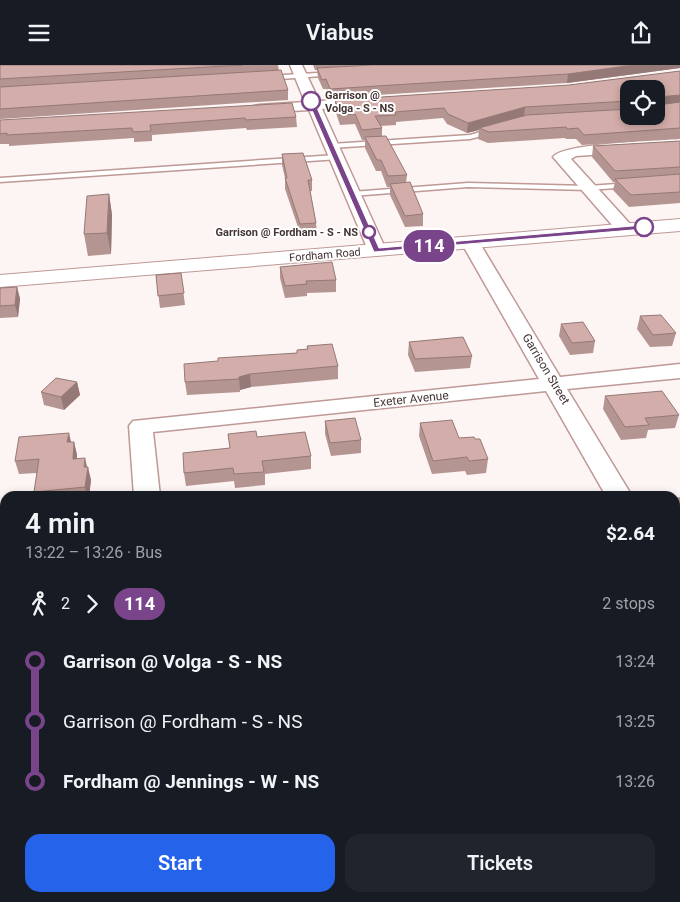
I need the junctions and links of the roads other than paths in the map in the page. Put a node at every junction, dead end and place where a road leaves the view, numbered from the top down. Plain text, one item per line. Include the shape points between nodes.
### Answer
1 (298, 70) edge
2 (340, 73) edge
3 (262, 78) edge
4 (384, 101) edge
5 (313, 105) junction
6 (243, 110) edge
7 (506, 127) edge
8 (680, 144) edge
9 (333, 151) junction
10 (0, 180) edge
11 (644, 184) edge
12 (588, 187) junction
13 (352, 194) junction
14 (680, 225) edge
15 (625, 229) junction
16 (470, 242) junction
17 (377, 250) junction
18 (0, 281) edge
19 (680, 371) edge
20 (555, 385) junction
21 (146, 491) edge
22 (617, 491) edge

1 - 2 lane
1 - 3 lane
1 - 5 street
4 - 5 street
5 - 6 street
5 - 9 street
7 - 9 lane via 470,137
8 - 12 street via 574,152 560,157
9 - 10 lane
9 - 13 street
11 - 12 lane
12 - 13 lane via 468,185
12 - 15 street
13 - 17 street
14 - 15 street, Fordham Road
15 - 16 street, Fordham Road
16 - 17 street, Fordham Road
16 - 20 street, Garrison Street
17 - 18 street, Fordham Road
19 - 20 street, Exeter Avenue
20 - 21 street, Exeter Avenue via 141,426
20 - 22 street, Garrison Street

